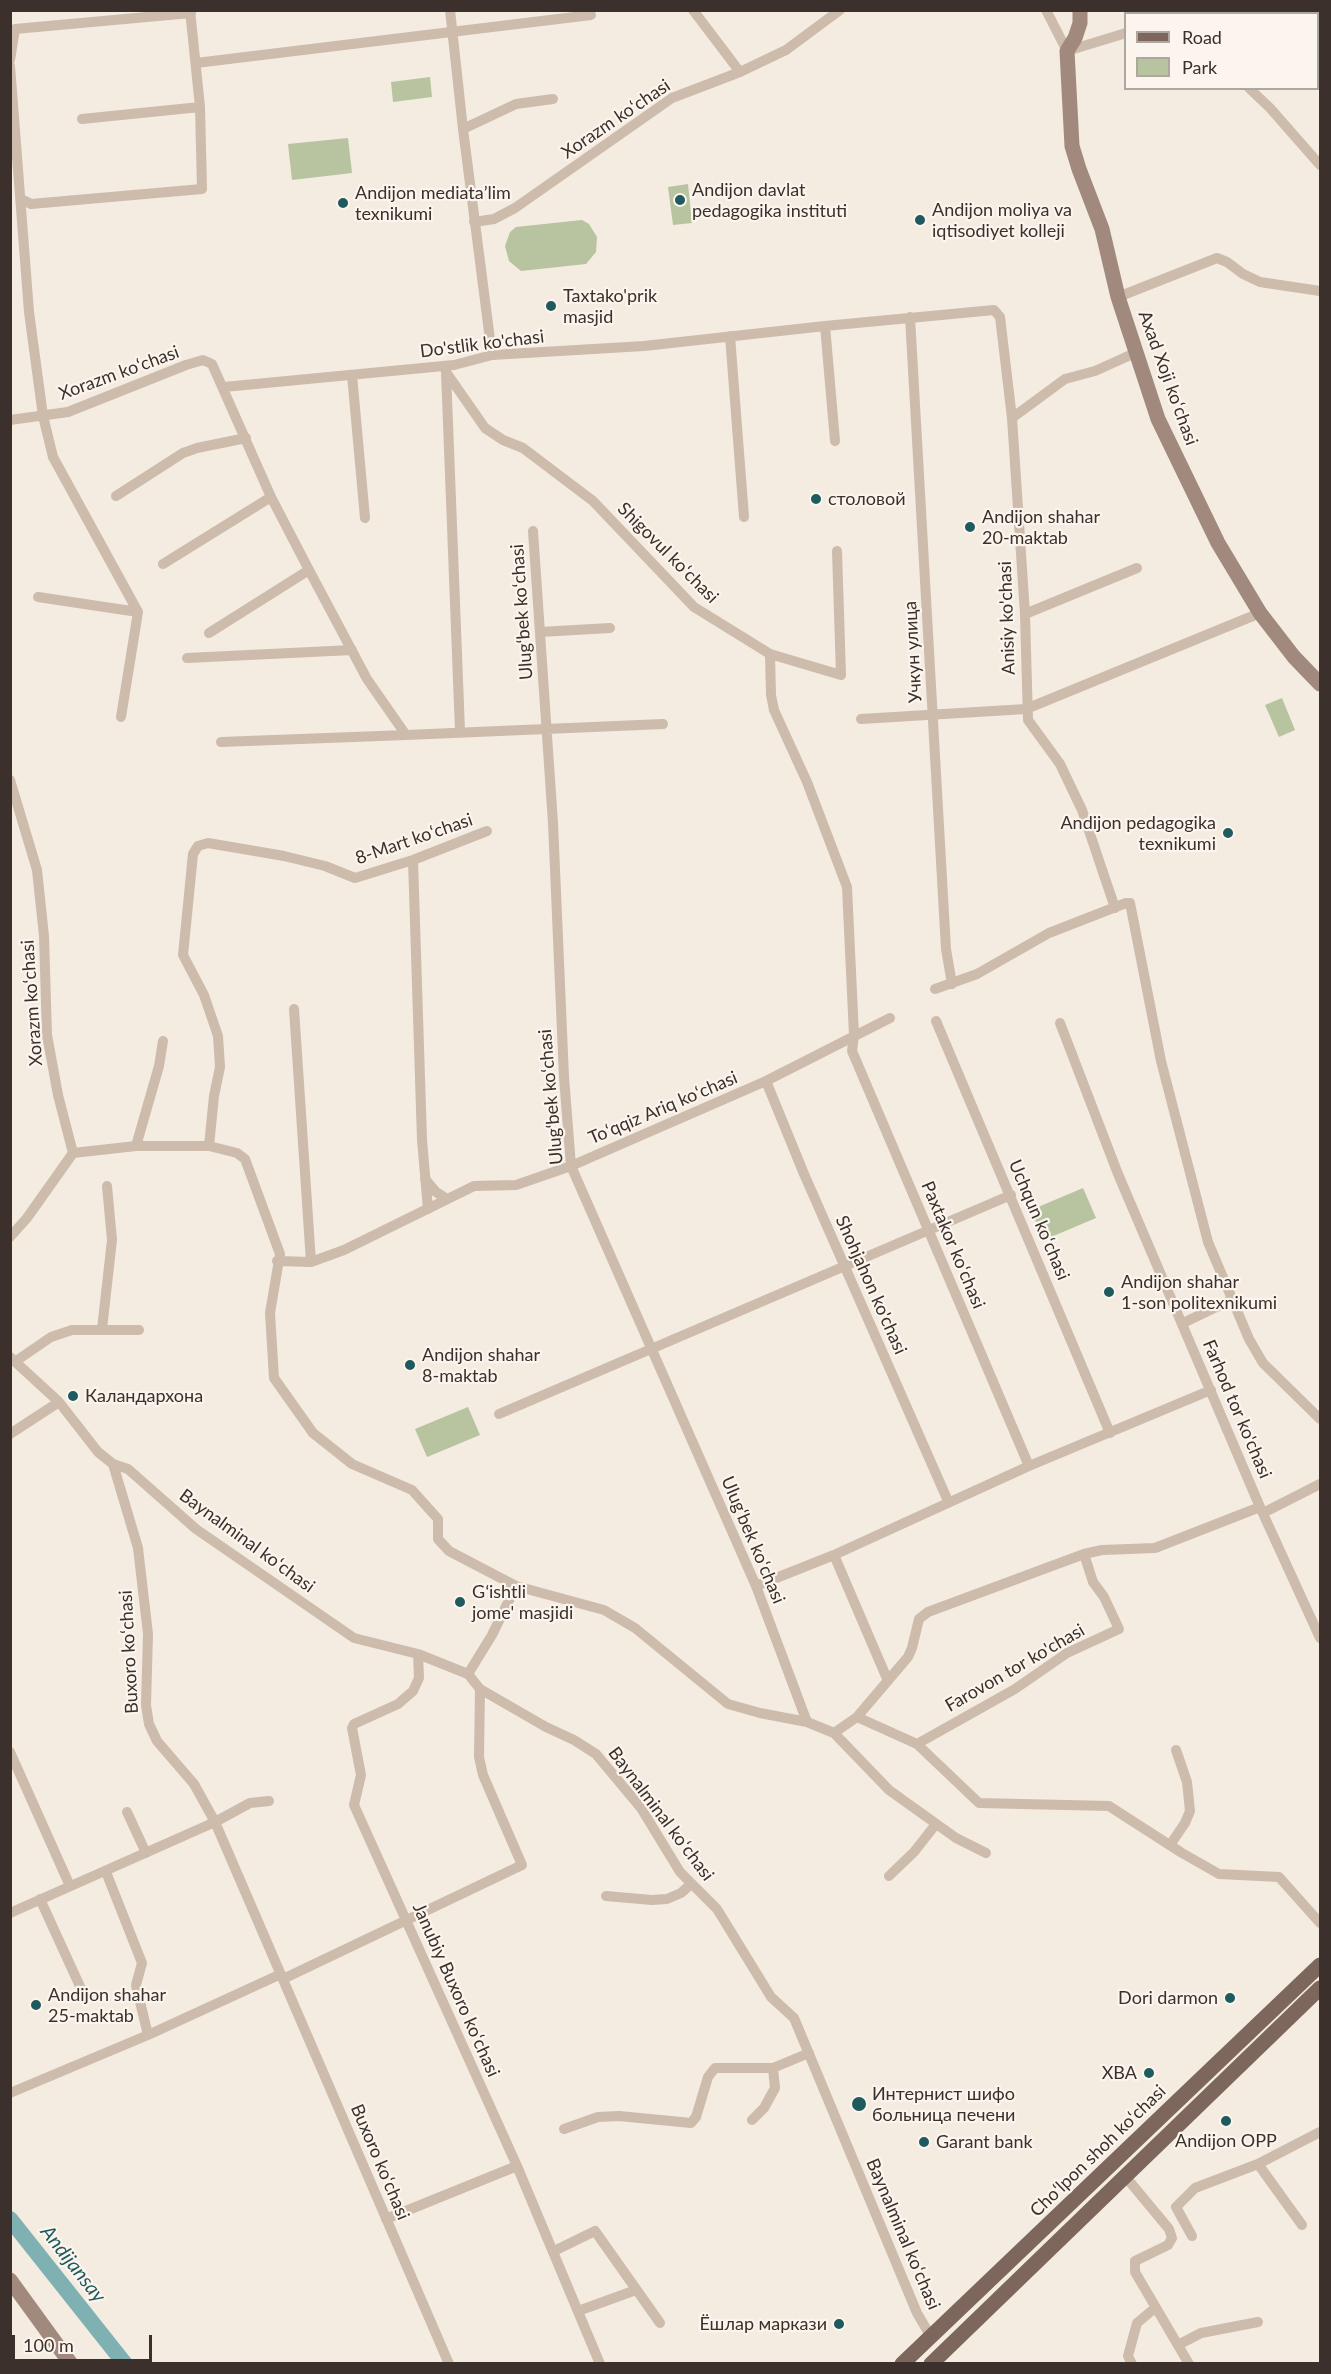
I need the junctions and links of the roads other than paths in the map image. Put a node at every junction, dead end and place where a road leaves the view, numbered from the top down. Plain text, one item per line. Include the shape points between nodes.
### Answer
1 (450, 10) edge
2 (693, 10) edge
3 (840, 10) edge
4 (1046, 10) edge
5 (1080, 10) edge
6 (191, 12) edge
7 (1191, 12) edge
8 (1203, 12) edge
9 (591, 15) dead end
10 (452, 30) junction
11 (1124, 33) edge
12 (1067, 51) junction
13 (10, 60) edge
14 (196, 63) junction
15 (10, 66) edge
16 (740, 72) junction
17 (1251, 90) edge
18 (553, 99) dead end
19 (200, 107) junction
20 (82, 119) dead end
21 (463, 129) junction
22 (1320, 165) edge
23 (21, 199) junction
24 (474, 222) junction
25 (1320, 291) edge
26 (1118, 297) junction
27 (994, 310) joint
28 (910, 317) junction
29 (825, 326) junction
30 (730, 336) junction
31 (1136, 353) junction
32 (492, 355) junction
33 (446, 368) junction
34 (352, 375) junction
35 (224, 387) junction
36 (43, 416) junction
37 (1012, 418) junction
38 (10, 420) edge
39 (246, 438) junction
40 (834, 441) dead end
41 (116, 496) dead end
42 (271, 496) junction
43 (744, 517) dead end
44 (365, 518) dead end
45 (533, 531) dead end
46 (837, 551) dead end
47 (163, 564) dead end
48 (1137, 568) dead end
49 (309, 570) junction
50 (38, 597) dead end
51 (138, 612) junction
52 (1260, 613) junction
53 (1024, 614) junction
54 (610, 628) dead end
55 (540, 632) junction
56 (209, 633) dead end
57 (352, 651) junction
58 (770, 654) junction
59 (187, 658) dead end
60 (1320, 684) edge
61 (1026, 709) junction
62 (933, 713) junction
63 (121, 717) dead end
64 (861, 719) dead end
65 (663, 724) dead end
66 (547, 729) junction
67 (460, 731) junction
68 (406, 735) junction
69 (221, 742) dead end
70 (10, 780) edge
71 (487, 831) dead end
72 (413, 860) junction
73 (1115, 908) junction
74 (952, 984) junction
75 (935, 989) dead end
76 (294, 1009) dead end
77 (890, 1018) dead end
78 (936, 1021) dead end
79 (1060, 1023) dead end
80 (854, 1035) junction
81 (163, 1041) dead end
82 (766, 1081) junction
83 (136, 1146) junction
84 (209, 1146) junction
85 (73, 1153) junction
86 (571, 1166) junction
87 (425, 1179) junction
88 (107, 1186) dead end
89 (1011, 1195) junction
90 (447, 1199) junction
91 (428, 1209) junction
92 (928, 1230) junction
93 (10, 1237) edge
94 (277, 1261) junction
95 (311, 1262) junction
96 (845, 1266) junction
97 (1233, 1299) junction
98 (1183, 1323) junction
99 (102, 1329) junction
100 (139, 1330) dead end
101 (652, 1348) junction
102 (13, 1359) edge
103 (1211, 1390) junction
104 (58, 1402) junction
105 (499, 1414) dead end
106 (1320, 1419) edge
107 (1110, 1433) junction
108 (10, 1434) edge
109 (113, 1464) junction
110 (1029, 1466) junction
111 (1320, 1484) edge
112 (948, 1501) junction
113 (1261, 1510) junction
114 (1084, 1554) junction
115 (834, 1555) junction
116 (516, 1586) junction
117 (756, 1586) junction
118 (1320, 1638) edge
119 (418, 1654) junction
120 (468, 1674) junction
121 (888, 1681) junction
122 (480, 1689) junction
123 (857, 1717) junction
124 (807, 1722) junction
125 (834, 1733) junction
126 (917, 1744) junction
127 (1176, 1749) dead end
128 (10, 1752) edge
129 (269, 1801) dead end
130 (127, 1812) dead end
131 (215, 1822) junction
132 (936, 1824) junction
133 (1170, 1845) junction
134 (146, 1853) junction
135 (986, 1853) dead end
136 (106, 1872) junction
137 (889, 1876) dead end
138 (691, 1884) junction
139 (70, 1886) junction
140 (606, 1896) dead end
141 (40, 1899) junction
142 (10, 1913) edge
143 (407, 1920) junction
144 (1320, 1923) edge
145 (1320, 1965) edge
146 (282, 1977) junction
147 (1320, 1988) edge
148 (83, 1993) dead end
149 (148, 2035) junction
150 (809, 2054) junction
151 (773, 2068) junction
152 (10, 2093) edge
153 (752, 2120) dead end
154 (564, 2129) dead end
155 (1320, 2132) edge
156 (1258, 2164) junction
157 (517, 2166) junction
158 (1125, 2176) junction
159 (386, 2219) junction
160 (1302, 2225) dead end
161 (1192, 2236) dead end
162 (554, 2251) junction
163 (10, 2280) edge
164 (636, 2290) junction
165 (1155, 2308) junction
166 (578, 2311) junction
167 (1258, 2322) dead end
168 (660, 2323) dead end
169 (931, 2337) junction
170 (1178, 2345) junction
171 (944, 2351) junction
172 (71, 2364) edge
173 (449, 2364) edge
174 (600, 2364) edge
175 (902, 2364) edge
176 (931, 2364) edge
177 (1132, 2364) edge
178 (1189, 2364) edge

1 - 10 street
2 - 16 street
3 - 16 street, Xorazm koʻchasi via 786,50
4 - 12 street
5 - 12 street via 1080,23
6 - 13 street via 15,28
6 - 14 street
7 - 8 street
9 - 10 street
10 - 14 street
10 - 21 street
11 - 12 street
12 - 26 street, Axad Xoji koʻchasi via 1072,146 1102,229
14 - 19 street
15 - 23 street
16 - 24 street, Xorazm koʻchasi via 672,98 515,208 494,219
17 - 22 street
18 - 21 street via 516,104
19 - 20 street
19 - 23 street via 202,189 31,204
21 - 24 street
23 - 36 street via 29,312
24 - 32 street
25 - 26 street via 1260,282 1217,258
26 - 31 street, Axad Xoji koʻchasi
27 - 28 street, Do'stlik ko'chasi
27 - 37 street, Anisiy ko'chasi via 1000,317
28 - 29 street, Do'stlik ko'chasi
28 - 62 street, Учкун улица
29 - 30 street, Do'stlik ko'chasi
29 - 40 street
30 - 32 street, Do'stlik ko'chasi via 644,346
30 - 43 street
31 - 37 street via 1065,379
31 - 52 street, Axad Xoji koʻchasi via 1158,419 1180,468
32 - 33 street, Do'stlik ko'chasi
33 - 34 street, Do'stlik ko'chasi
33 - 58 street, Shigovul koʻchasi via 485,428 523,448 592,501 694,607
33 - 67 street
34 - 35 street, Do'stlik ko'chasi
34 - 44 street
35 - 36 street, Xorazm koʻchasi via 212,364 203,360 68,412
35 - 39 street, Xorazm koʻchasi
36 - 38 street, Xorazm koʻchasi
36 - 51 street via 52,457
37 - 53 street, Anisiy ko'chasi
39 - 41 street via 183,453
39 - 42 street, Xorazm koʻchasi
42 - 47 street
42 - 49 street, Xorazm koʻchasi
45 - 55 street, Ulugʻbek koʻchasi
46 - 58 street, Shigovul koʻchasi via 841,675
48 - 53 street
49 - 56 street
49 - 57 street, Xorazm koʻchasi
50 - 51 street
51 - 63 street
52 - 60 street, Axad Xoji koʻchasi
52 - 61 street
53 - 61 street, Anisiy ko'chasi
54 - 55 street
55 - 66 street, Ulugʻbek koʻchasi
57 - 59 street
57 - 68 street, Xorazm koʻchasi
58 - 80 street via 774,710 807,782 847,887
61 - 62 street
61 - 73 street, Anisiy ko'chasi via 1028,720 1060,764 1082,810
62 - 64 street
62 - 74 street, Учкун улица via 945,949
65 - 66 street
66 - 67 street
66 - 86 street, Ulugʻbek koʻchasi
67 - 68 street
68 - 69 street
70 - 85 street, Xorazm koʻchasi via 37,870 47,1035
71 - 72 street, 8-Mart koʻchasi
72 - 84 street, 8-Mart koʻchasi via 355,878 284,856 208,843 198,846 193,854 183,955 204,994 218,1036 220,1067
72 - 87 street
73 - 74 street via 1049,933
73 - 97 street via 1126,903 1132,907 1161,1060 1192,1185 1208,1242
74 - 75 street
76 - 95 street
77 - 80 street, Toʻqqiz Ariq koʻchasi
78 - 89 street, Uchqun koʻchasi
79 - 98 street, Farhod tor ko'chasi via 1118,1174
80 - 82 street, Toʻqqiz Ariq koʻchasi
80 - 92 street, Paxtakor koʻchasi via 852,1051
81 - 83 street
82 - 86 street, Toʻqqiz Ariq koʻchasi
82 - 96 street, Shohjahon ko'chasi
83 - 84 street
83 - 85 street
84 - 94 street via 237,1153 249,1165 280,1254
85 - 93 street
86 - 90 street, Toʻqqiz Ariq koʻchasi via 516,1185 477,1185
86 - 101 street, Ulugʻbek koʻchasi
87 - 90 street
87 - 91 street
88 - 99 street via 112,1240
89 - 92 street
89 - 107 street, Uchqun koʻchasi
90 - 91 street, Toʻqqiz Ariq koʻchasi
91 - 95 street, Toʻqqiz Ariq koʻchasi
92 - 96 street
92 - 110 street, Paxtakor koʻchasi
94 - 95 street, Toʻqqiz Ariq koʻchasi
94 - 116 street via 270,1313 274,1378 313,1433 352,1464 412,1490 438,1519 438,1539 449,1551
96 - 101 street
96 - 112 street, Shohjahon ko'chasi
97 - 98 street
97 - 106 street via 1263,1363
98 - 103 street, Farhod tor ko'chasi
99 - 100 street
99 - 102 street via 72,1330 51,1336
101 - 105 street
101 - 117 street, Ulugʻbek koʻchasi
102 - 104 street, Baynalminal koʻchasi
103 - 107 street
103 - 113 street, Farhod tor ko'chasi
104 - 108 street
104 - 109 street, Baynalminal koʻchasi via 98,1452
107 - 110 street
109 - 119 street, Baynalminal koʻchasi via 128,1469 196,1529 354,1638
109 - 131 street, Buxoro koʻchasi via 138,1548 148,1634 149,1724 157,1741 194,1784
110 - 112 street
111 - 113 street
112 - 115 street
113 - 114 street via 1155,1548
113 - 118 street, Farhod tor ko'chasi
114 - 121 street via 928,1612 919,1619 908,1657
114 - 126 street, Farovon tor ko'chasi via 1093,1582 1119,1629 1067,1653 1015,1689
115 - 117 street
115 - 121 street
116 - 120 street
116 - 124 street via 604,1610 635,1628 728,1704
117 - 124 street, Ulugʻbek koʻchasi
119 - 120 street, Baynalminal koʻchasi
119 - 143 street, Janubiy Buxoro koʻchasi via 419,1678 413,1690 398,1704 352,1728 362,1775 354,1805
120 - 122 street, Baynalminal koʻchasi
121 - 123 street
122 - 138 street, Baynalminal koʻchasi via 596,1754 640,1808
122 - 143 street via 478,1757 522,1865
123 - 125 street
123 - 126 street
124 - 125 street
125 - 132 street via 888,1790
126 - 133 street via 980,1803 1109,1806
127 - 133 street via 1187,1782 1190,1811
128 - 139 street
129 - 131 street via 250,1803
130 - 134 street
131 - 134 street
131 - 146 street, Buxoro koʻchasi
132 - 135 street
132 - 137 street
133 - 144 street via 1219,1874 1279,1877
134 - 136 street
136 - 139 street
136 - 149 street via 142,1963 136,1985
138 - 140 street via 667,1899
138 - 150 street, Baynalminal koʻchasi via 717,1909 771,1997 794,2018
139 - 141 street
141 - 142 street
141 - 148 street
143 - 146 street
143 - 157 street, Janubiy Buxoro koʻchasi
145 - 169 main road, Choʻlpon shoh koʻchasi
146 - 149 street
146 - 159 street, Buxoro koʻchasi
147 - 158 main road, Choʻlpon shoh koʻchasi
149 - 152 street
150 - 151 street
150 - 169 street, Baynalminal koʻchasi via 917,2313
151 - 153 street via 775,2088
151 - 154 street via 715,2067 691,2123 619,2116 598,2117
155 - 156 street
156 - 160 street
156 - 161 street via 1195,2188 1176,2207
157 - 159 street
157 - 162 street, Janubiy Buxoro koʻchasi
158 - 165 street via 1172,2238 1168,2245 1135,2261 1135,2272
158 - 171 main road, Choʻlpon shoh koʻchasi
159 - 173 street, Buxoro koʻchasi
162 - 164 street via 595,2231
162 - 166 street, Janubiy Buxoro koʻchasi
163 - 172 street
164 - 166 street
164 - 168 street
165 - 170 street
165 - 177 street via 1137,2324 1128,2356
166 - 174 street, Janubiy Buxoro koʻchasi
167 - 170 street via 1201,2333
169 - 171 main road
169 - 175 main road, Choʻlpon shoh koʻchasi
170 - 178 street
171 - 176 main road, Choʻlpon shoh koʻchasi

